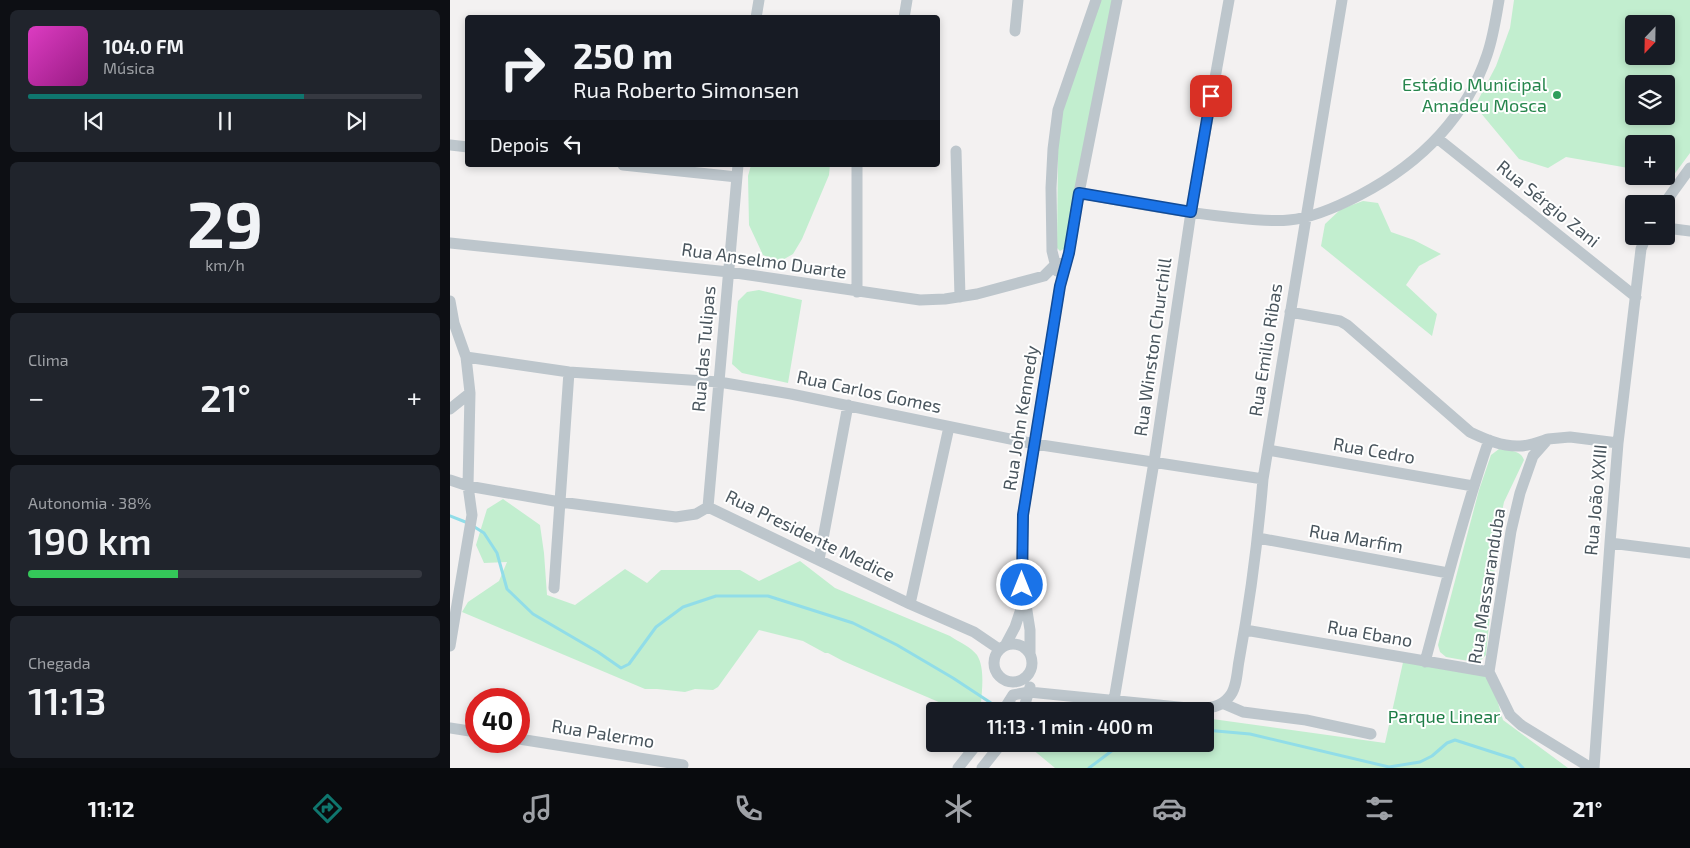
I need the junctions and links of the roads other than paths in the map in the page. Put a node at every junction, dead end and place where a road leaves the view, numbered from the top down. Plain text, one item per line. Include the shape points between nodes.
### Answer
1 (759, 0) edge
2 (907, 0) edge
3 (1018, 0) edge
4 (1096, 0) edge
5 (1117, 0) edge
6 (1228, 0) edge
7 (1342, 0) edge
8 (1499, 0) edge
9 (756, 15) edge
10 (904, 15) edge
11 (1015, 31) dead end
12 (1438, 138) junction
13 (450, 145) edge
14 (465, 147) edge
15 (956, 151) dead end
16 (642, 167) edge
17 (738, 167) edge
18 (858, 167) edge
19 (1690, 168) edge
20 (737, 177) junction
21 (1079, 193) junction
22 (1670, 195) edge
23 (1191, 212) junction
24 (1306, 217) junction
25 (1675, 229) edge
26 (1690, 231) edge
27 (450, 243) edge
28 (1643, 245) edge
29 (1061, 263) junction
30 (729, 272) junction
31 (857, 292) junction
32 (960, 297) junction
33 (1636, 297) junction
34 (450, 301) edge
35 (1290, 312) junction
36 (466, 357) junction
37 (569, 372) junction
38 (719, 382) junction
39 (470, 392) junction
40 (848, 405) junction
41 (450, 409) edge
42 (949, 427) junction
43 (1548, 439) junction
44 (1489, 440) junction
45 (1618, 443) junction
46 (1035, 444) junction
47 (1268, 450) junction
48 (1154, 462) junction
49 (1263, 479) junction
50 (450, 480) edge
51 (468, 486) junction
52 (1473, 486) junction
53 (560, 502) junction
54 (708, 507) junction
55 (1258, 538) junction
56 (1610, 543) junction
57 (1690, 553) edge
58 (819, 560) junction
59 (1448, 573) junction
60 (1022, 585) junction
61 (554, 588) dead end
62 (910, 604) junction
63 (1245, 630) junction
64 (450, 646) edge
65 (1002, 646) junction
66 (1030, 654) junction
67 (1426, 662) junction
68 (1489, 672) junction
69 (1030, 673) junction
70 (1004, 680) junction
71 (1029, 692) junction
72 (1114, 700) junction
73 (1016, 702) edge
74 (1021, 702) edge
75 (1222, 702) junction
76 (450, 728) edge
77 (465, 730) edge
78 (1372, 734) dead end
79 (530, 741) edge
80 (971, 752) edge
81 (995, 752) edge
82 (683, 764) dead end
83 (958, 768) edge
84 (982, 768) edge
85 (1592, 768) edge

1 - 9 street
2 - 10 street
3 - 11 street
4 - 29 street, Rua John Kennedy via 1058,110 1051,188 1052,251
5 - 21 street, Rua John Kennedy
6 - 23 street, Rua Winston Churchill
7 - 24 street, Rua Emilio Ribas
8 - 12 street via 1478,78
12 - 24 street via 1395,175 1346,202
12 - 33 street, Rua Sérgio Zani
13 - 14 street
15 - 32 street
16 - 20 street
17 - 20 street, Rua das Tulipas
18 - 31 street
19 - 22 street
20 - 30 street, Rua das Tulipas
21 - 23 street
21 - 29 street, Rua John Kennedy via 1069,253
23 - 24 street via 1248,219
23 - 48 street, Rua Winston Churchill
24 - 35 street, Rua Emilio Ribas
25 - 26 street
27 - 30 street, Rua Anselmo Duarte
28 - 33 street, Rua João XXIII
29 - 32 street, Rua Anselmo Duarte via 1044,276
29 - 46 street, Rua John Kennedy
30 - 31 street, Rua Anselmo Duarte
30 - 38 street, Rua das Tulipas
31 - 32 street, Rua Anselmo Duarte via 920,300
33 - 45 street, Rua João XXIII
34 - 36 street
35 - 44 street via 1347,325 1458,424
35 - 47 street, Rua Emilio Ribas
36 - 37 street, Rua Carlos Gomes
36 - 39 street
37 - 38 street, Rua Carlos Gomes
37 - 53 street
38 - 40 street, Rua Carlos Gomes
38 - 54 street, Rua das Tulipas
39 - 41 street
39 - 51 street
40 - 42 street, Rua Carlos Gomes
40 - 58 street
42 - 46 street, Rua Carlos Gomes
42 - 62 street
43 - 44 street via 1521,446
43 - 45 street via 1570,437
43 - 68 street, Rua Massaranduba via 1533,456 1520,493
44 - 52 street
45 - 56 street, Rua João XXIII
46 - 48 street, Rua Carlos Gomes
46 - 60 street, Rua John Kennedy via 1023,515
47 - 49 street, Rua Emilio Ribas
47 - 52 street, Rua Cedro
48 - 49 street, Rua Carlos Gomes
48 - 72 street, Rua Winston Churchill
49 - 55 street, Rua Emilio Ribas
50 - 51 street, Rua Presidente Medice
51 - 53 street, Rua Presidente Medice
51 - 64 street via 472,515
52 - 59 street
53 - 54 street, Rua Presidente Medice via 676,517 696,514
53 - 61 street
54 - 58 street, Rua Presidente Medice
55 - 59 street, Rua Marfim
55 - 63 street, Rua Emilio Ribas
56 - 57 street
56 - 85 street, Rua João XXIII
58 - 62 street, Rua Presidente Medice
59 - 67 street
60 - 65 street, Rua John Kennedy via 1021,609 1015,627
60 - 66 street, Rua John Kennedy via 1028,608
62 - 65 street, Rua Presidente Medice
63 - 67 street, Rua Ebano
63 - 75 street, Rua Emilio Ribas via 1234,687 1230,697
65 - 66 street via 1012,643 1023,646
65 - 70 street via 994,656 994,666
66 - 69 street
67 - 68 street, Rua Ebano
68 - 85 street, Rua Massaranduba via 1510,715 1520,725
69 - 70 street via 1015,682
69 - 71 street
70 - 73 street
71 - 72 street
71 - 74 street
72 - 75 street via 1198,709 1213,708
75 - 78 street via 1243,712 1306,720
76 - 77 street
79 - 82 street, Rua Palermo
80 - 83 street
81 - 84 street

